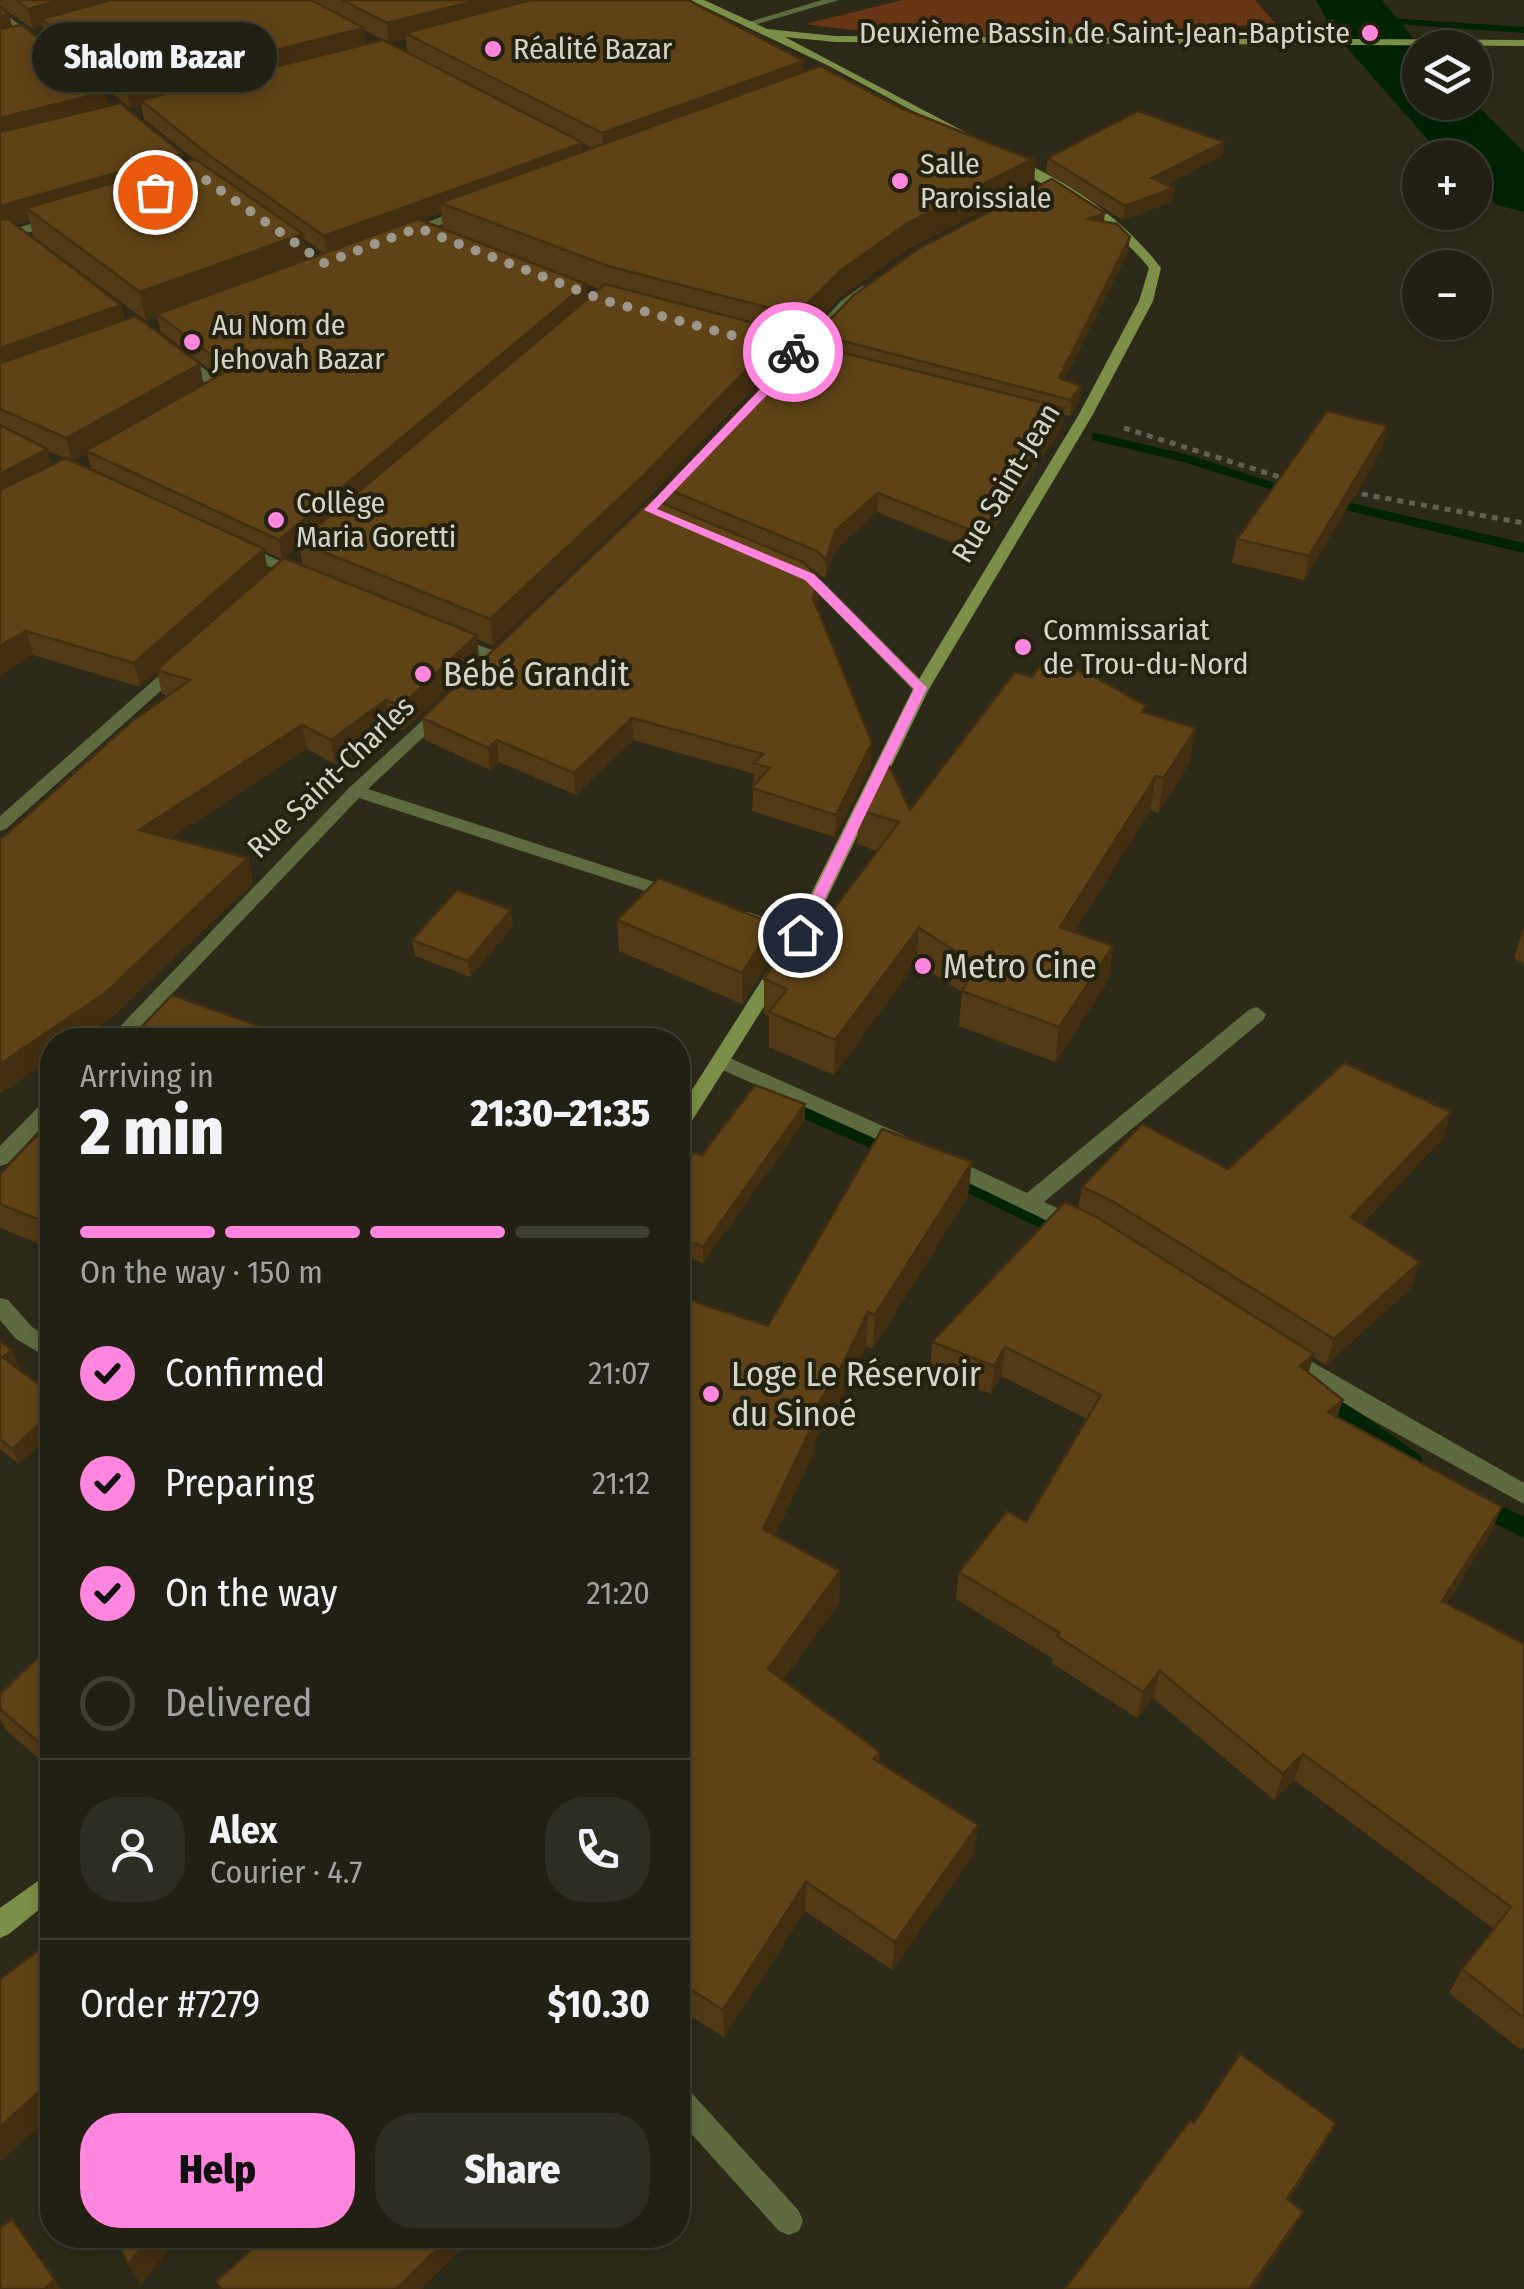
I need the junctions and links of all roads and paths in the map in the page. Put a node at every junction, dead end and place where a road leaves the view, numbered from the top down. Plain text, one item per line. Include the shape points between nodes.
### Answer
1 (696, 0) edge
2 (834, 0) edge
3 (0, 13) edge
4 (747, 24) junction
5 (46, 32) edge
6 (765, 32) junction
7 (29, 37) junction
8 (14, 41) edge
9 (892, 42) junction
10 (1524, 43) edge
11 (44, 48) edge
12 (859, 53) dead end
13 (985, 148) edge
14 (1001, 157) edge
15 (1050, 184) junction
16 (1033, 193) edge
17 (474, 208) edge
18 (68, 217) edge
19 (418, 228) junction
20 (15, 232) junction
21 (437, 236) edge
22 (0, 237) edge
23 (387, 240) edge
24 (39, 250) edge
25 (885, 275) edge
26 (780, 348) edge
27 (174, 353) edge
28 (798, 354) junction
29 (817, 358) edge
30 (778, 378) edge
31 (186, 406) edge
32 (1059, 421) edge
33 (1081, 421) junction
34 (1298, 483) edge
35 (1336, 490) edge
36 (1524, 523) edge
37 (220, 539) edge
38 (302, 556) edge
39 (774, 562) edge
40 (288, 569) junction
41 (273, 582) edge
42 (321, 585) edge
43 (437, 635) edge
44 (513, 644) edge
45 (499, 658) junction
46 (187, 659) edge
47 (485, 671) edge
48 (921, 688) junction
49 (456, 698) edge
50 (356, 791) junction
51 (0, 826) edge
52 (689, 899) edge
53 (726, 911) edge
54 (800, 935) junction
55 (1257, 1014) dead end
56 (128, 1028) edge
57 (723, 1062) junction
58 (690, 1110) edge
59 (40, 1117) edge
60 (0, 1158) edge
61 (1029, 1203) junction
62 (1099, 1236) edge
63 (0, 1306) edge
64 (1260, 1339) edge
65 (40, 1344) edge
66 (1524, 1494) edge
67 (40, 1893) edge
68 (0, 1925) edge
69 (690, 2113) edge
70 (790, 2221) dead end

1 - 4 street
2 - 4 street
3 - 7 street
4 - 6 street
5 - 7 street
6 - 9 street
6 - 13 street
7 - 8 street
7 - 11 street
9 - 10 street
9 - 12 street
14 - 15 street, Rue Saint-Jean
15 - 16 street
15 - 33 street, Rue Saint-Jean via 1141,246 1155,268 1146,302
17 - 19 street
18 - 20 street
19 - 21 street
19 - 23 street
20 - 22 street
20 - 24 street
25 - 28 street
26 - 28 street
27 - 31 street via 220,388
28 - 29 street
28 - 30 street
32 - 33 street
33 - 34 path
33 - 48 street, Rue Saint-Jean
35 - 36 path
37 - 40 street
38 - 40 street
39 - 48 street via 810,577
40 - 41 street
40 - 42 street
43 - 45 street
44 - 45 street
45 - 47 street
46 - 51 street
48 - 54 street, Rue Saint-Jean
49 - 50 street, Rue Saint-Charles
50 - 52 street
50 - 56 street, Rue Saint-Charles
53 - 54 street
54 - 57 street, Rue Saint-Jean
55 - 61 street
57 - 58 street, Rue Saint-Jean
57 - 61 street
59 - 60 street
61 - 62 street
63 - 65 street
64 - 66 street
67 - 68 street
69 - 70 street

